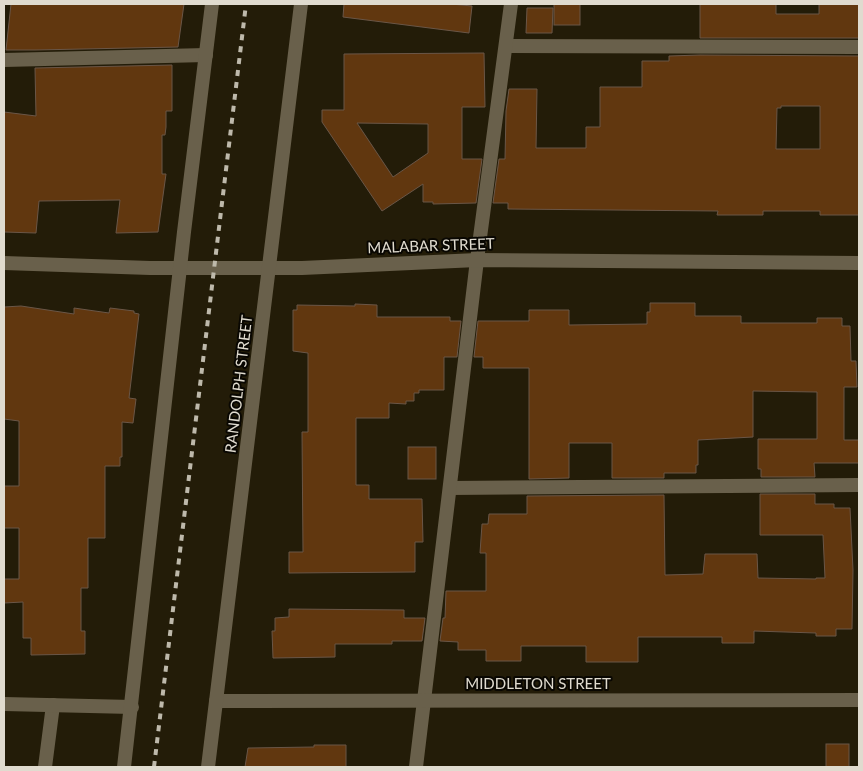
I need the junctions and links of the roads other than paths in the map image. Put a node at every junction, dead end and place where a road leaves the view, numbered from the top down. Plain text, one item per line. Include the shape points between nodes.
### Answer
1 (212, 4) edge
2 (301, 4) edge
3 (511, 4) edge
4 (506, 46) junction
5 (859, 47) edge
6 (206, 55) junction
7 (4, 60) edge
8 (476, 260) junction
9 (4, 263) edge
10 (859, 263) edge
11 (270, 266) junction
12 (180, 268) junction
13 (859, 485) edge
14 (450, 488) junction
15 (425, 700) junction
16 (859, 700) edge
17 (216, 701) junction
18 (4, 704) edge
19 (53, 705) junction
20 (132, 707) junction
21 (45, 767) edge
22 (124, 767) edge
23 (208, 767) edge
24 (416, 767) edge

1 - 6 street
2 - 11 street, RANDOLPH STREET
3 - 4 street
4 - 5 street
4 - 8 street
6 - 7 street
6 - 12 street
8 - 10 street, MALABAR STREET
8 - 11 street, MALABAR STREET via 302,268
8 - 14 street
9 - 12 street, MALABAR STREET
11 - 12 street, MALABAR STREET
11 - 17 street, RANDOLPH STREET
12 - 20 street
13 - 14 street
14 - 15 street
15 - 16 street, MIDDLETON STREET
15 - 17 street, MIDDLETON STREET
15 - 24 street
17 - 23 street, RANDOLPH STREET
18 - 19 street
19 - 20 street
19 - 21 street
20 - 22 street

